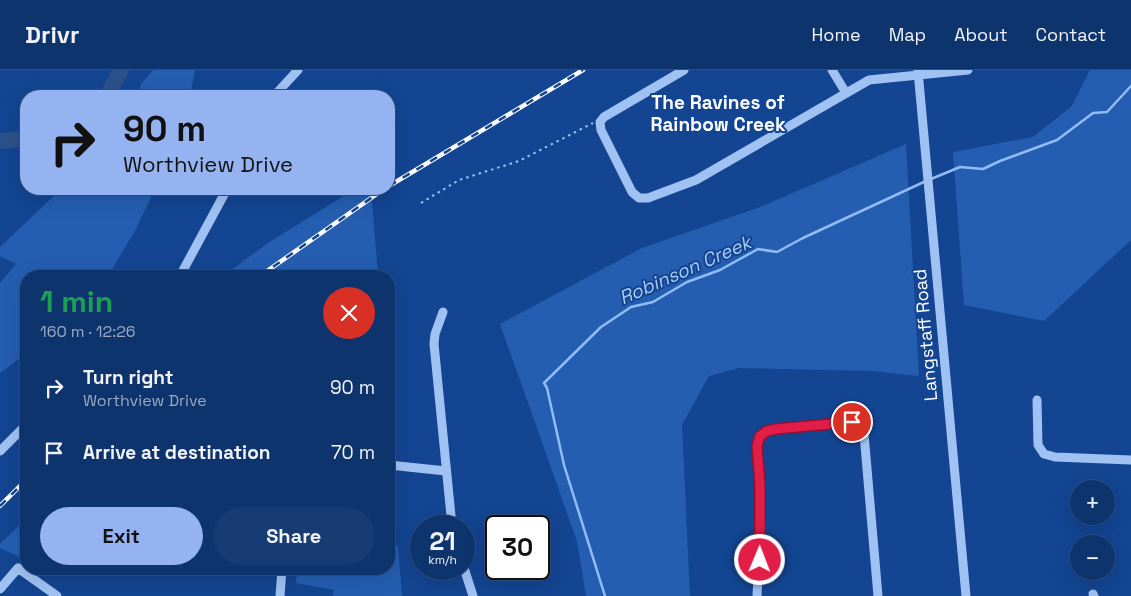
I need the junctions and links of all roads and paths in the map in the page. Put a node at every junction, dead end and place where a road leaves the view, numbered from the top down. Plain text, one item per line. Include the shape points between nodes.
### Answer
1 (298, 70) edge
2 (684, 70) edge
3 (832, 70) edge
4 (968, 70) edge
5 (918, 72) edge
6 (280, 90) edge
7 (846, 93) junction
8 (590, 124) dead end
9 (224, 195) edge
10 (421, 203) dead end
11 (183, 270) edge
12 (443, 312) dead end
13 (1037, 400) dead end
14 (20, 431) edge
15 (0, 451) edge
16 (1131, 457) edge
17 (395, 466) edge
18 (446, 471) junction
19 (451, 515) edge
20 (20, 569) edge
21 (28, 575) edge
22 (282, 575) edge
23 (468, 580) edge
24 (0, 589) edge
25 (57, 596) edge
26 (280, 596) edge
27 (473, 596) edge
28 (757, 596) edge
29 (878, 596) edge
30 (966, 596) edge

1 - 6 street
2 - 7 street via 600,122 632,192 639,198 648,198 696,180
3 - 7 street
4 - 5 street
5 - 7 street via 870,80
5 - 30 street, Langstaff Road
8 - 10 path via 519,161 459,180
9 - 11 street
12 - 18 street via 434,344
13 - 16 street via 1038,445 1044,454 1055,458
14 - 15 street
17 - 18 street
18 - 19 street
20 - 24 street
21 - 25 street
22 - 26 street
23 - 27 street
28 - 29 street via 761,517 757,446 760,436 776,429 852,422 858,424 864,434

